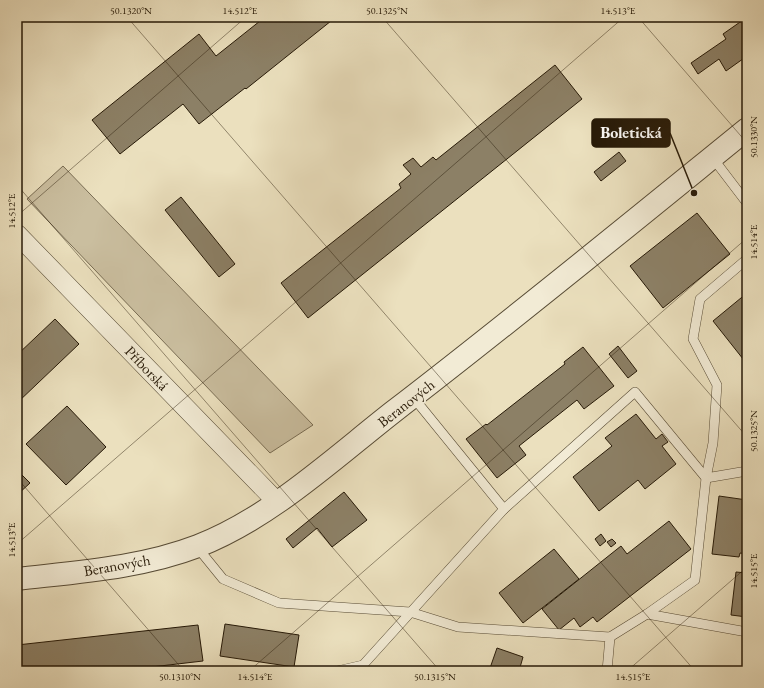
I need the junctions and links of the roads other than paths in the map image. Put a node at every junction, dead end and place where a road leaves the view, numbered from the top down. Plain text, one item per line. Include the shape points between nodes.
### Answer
1 (747, 129) edge
2 (712, 157) junction
3 (747, 203) edge
4 (17, 234) edge
5 (747, 259) edge
6 (412, 397) junction
7 (747, 471) edge
8 (706, 478) junction
9 (278, 503) junction
10 (504, 509) junction
11 (197, 547) junction
12 (17, 579) edge
13 (410, 612) junction
14 (647, 614) junction
15 (747, 632) edge
16 (610, 637) junction
17 (365, 668) edge
18 (337, 671) edge
19 (607, 671) edge

1 - 2 street, Beranových
2 - 3 lane
2 - 6 street, Beranových
4 - 9 street, Příborská
5 - 8 lane via 700,299 693,338 718,385
6 - 9 street, Beranových
6 - 10 lane
7 - 8 lane
8 - 10 lane via 635,392
8 - 14 lane via 695,580
9 - 11 street, Beranových via 224,535
10 - 13 lane
11 - 12 street, Beranových via 148,560 80,572
11 - 13 lane via 223,579 280,604
13 - 16 lane via 458,627
13 - 17 lane
14 - 15 lane
14 - 16 lane
16 - 19 lane
17 - 18 lane

